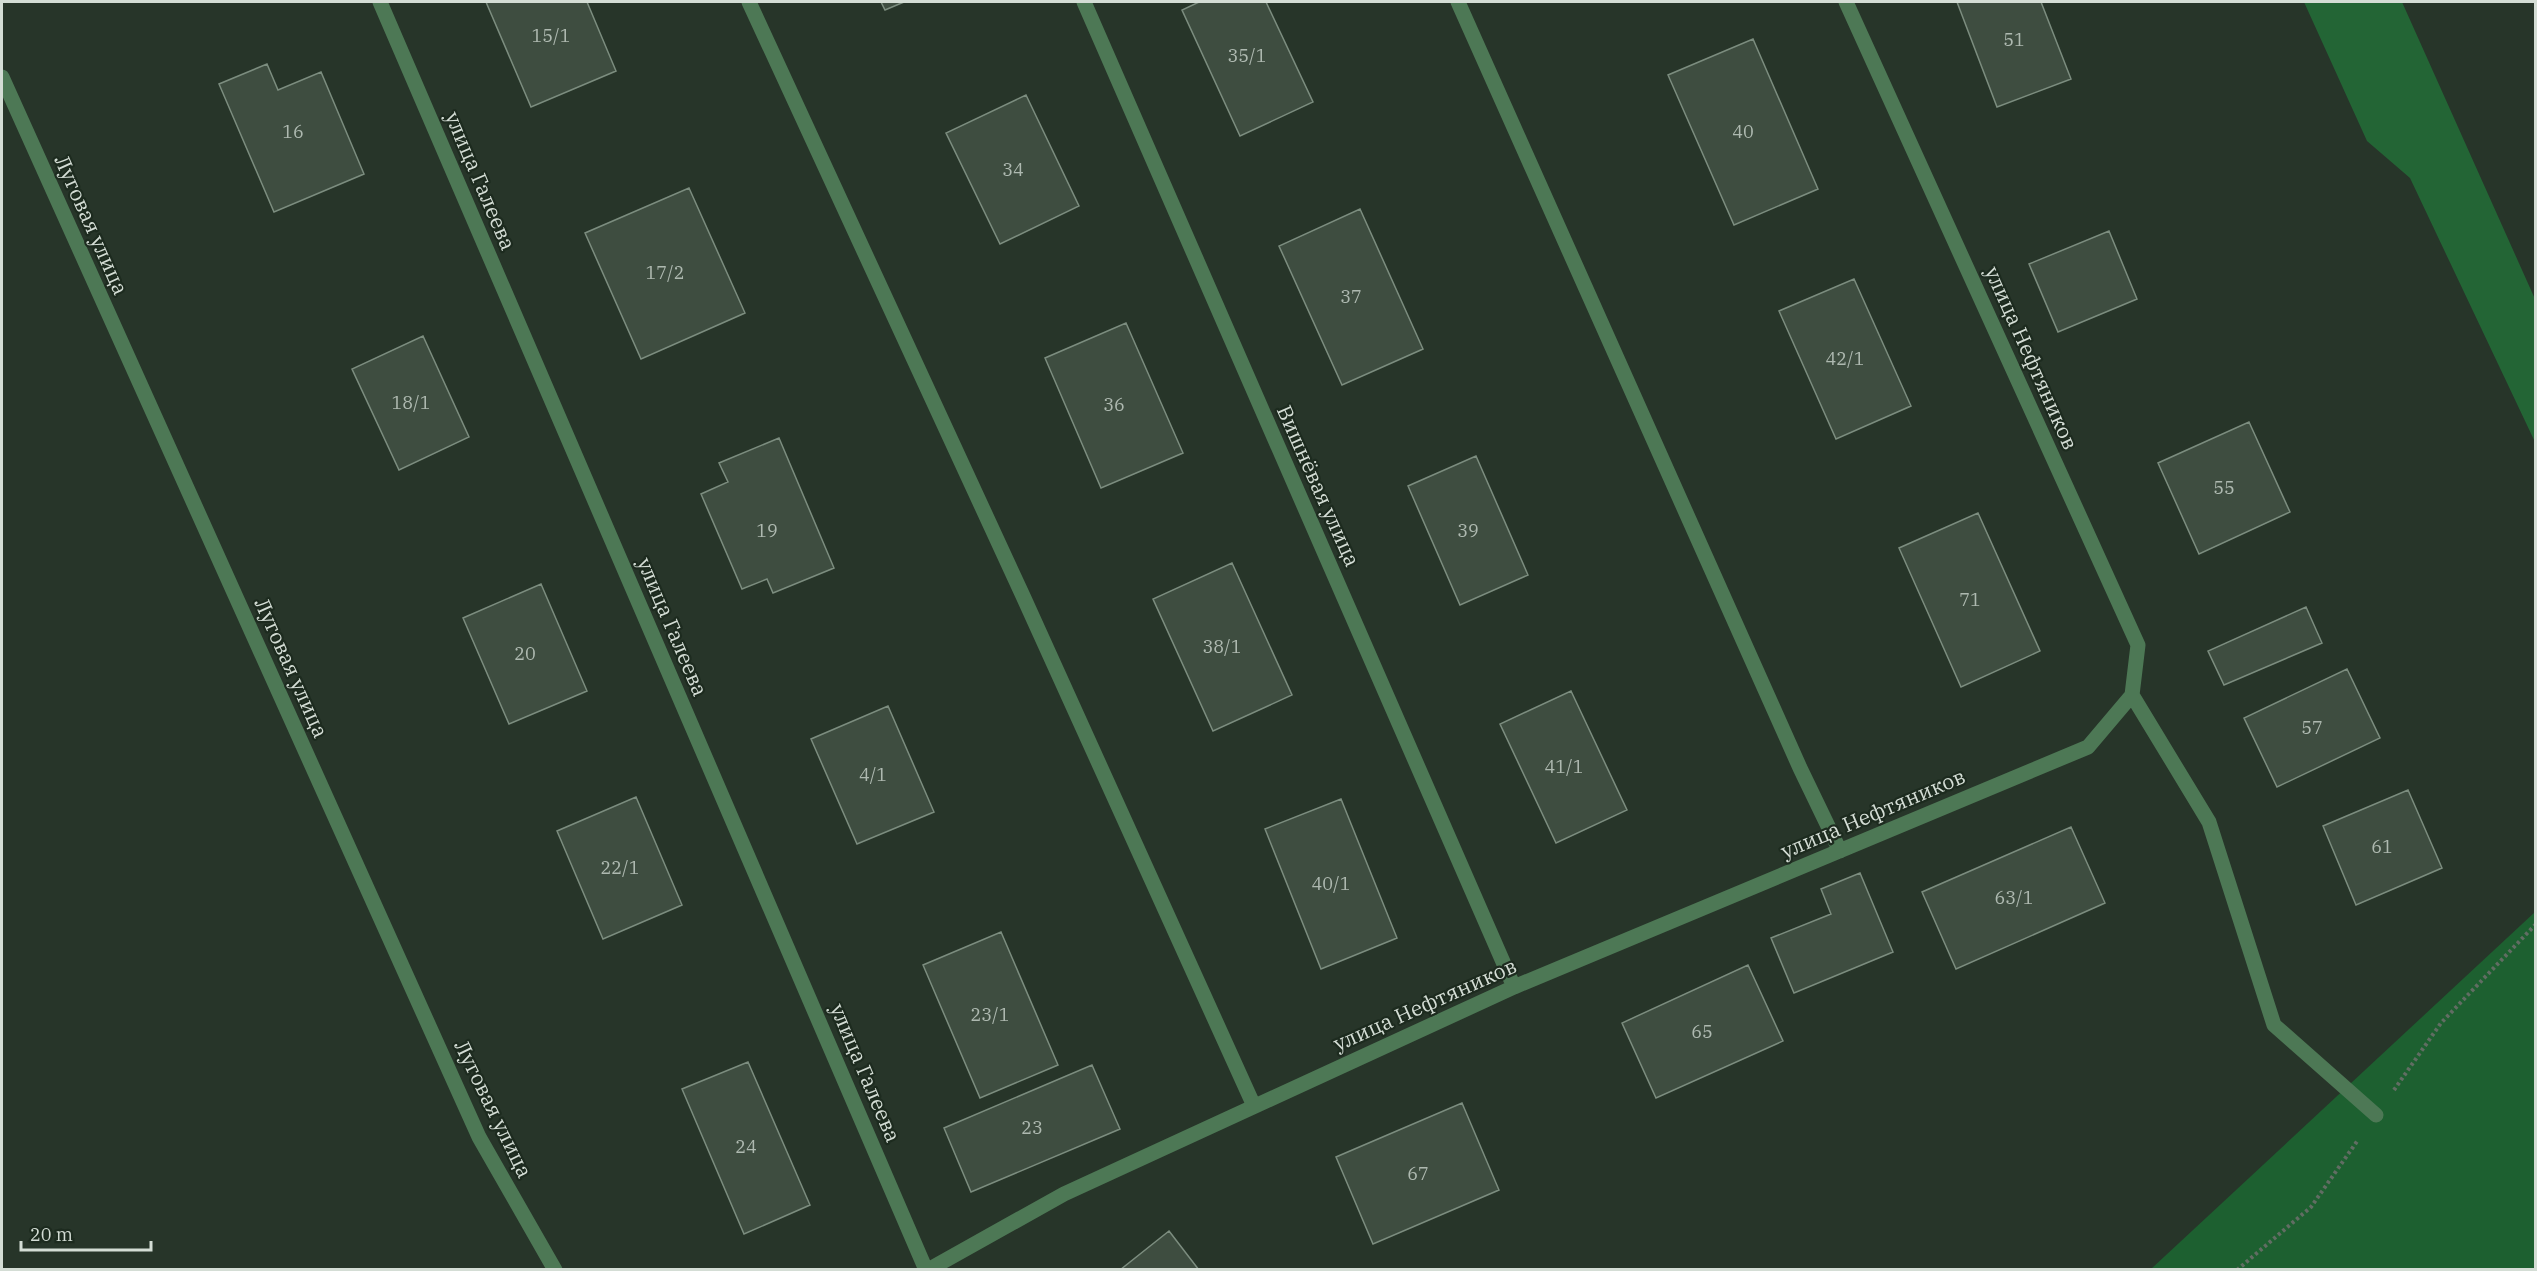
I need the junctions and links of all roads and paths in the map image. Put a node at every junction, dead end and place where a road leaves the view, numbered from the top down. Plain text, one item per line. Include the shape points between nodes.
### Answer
1 (380, 2) edge
2 (749, 2) edge
3 (1084, 2) edge
4 (1458, 2) edge
5 (1846, 2) edge
6 (2, 77) edge
7 (2132, 695) junction
8 (1840, 851) junction
9 (1514, 987) junction
10 (1254, 1106) junction
11 (2376, 1115) dead end
12 (555, 1269) edge
13 (927, 1269) edge

1 - 13 street, улица Галеева
2 - 10 street
3 - 9 street, Вишнёвая улица
4 - 8 street
5 - 7 street, улица Нефтяников via 2138,645
6 - 12 street, Луговая улица via 479,1137
7 - 8 street, улица Нефтяников via 2088,747
7 - 11 street via 2209,822 2274,1025
8 - 9 street, улица Нефтяников
9 - 10 street, улица Нефтяников
10 - 13 street, улица Нефтяников via 1064,1194

